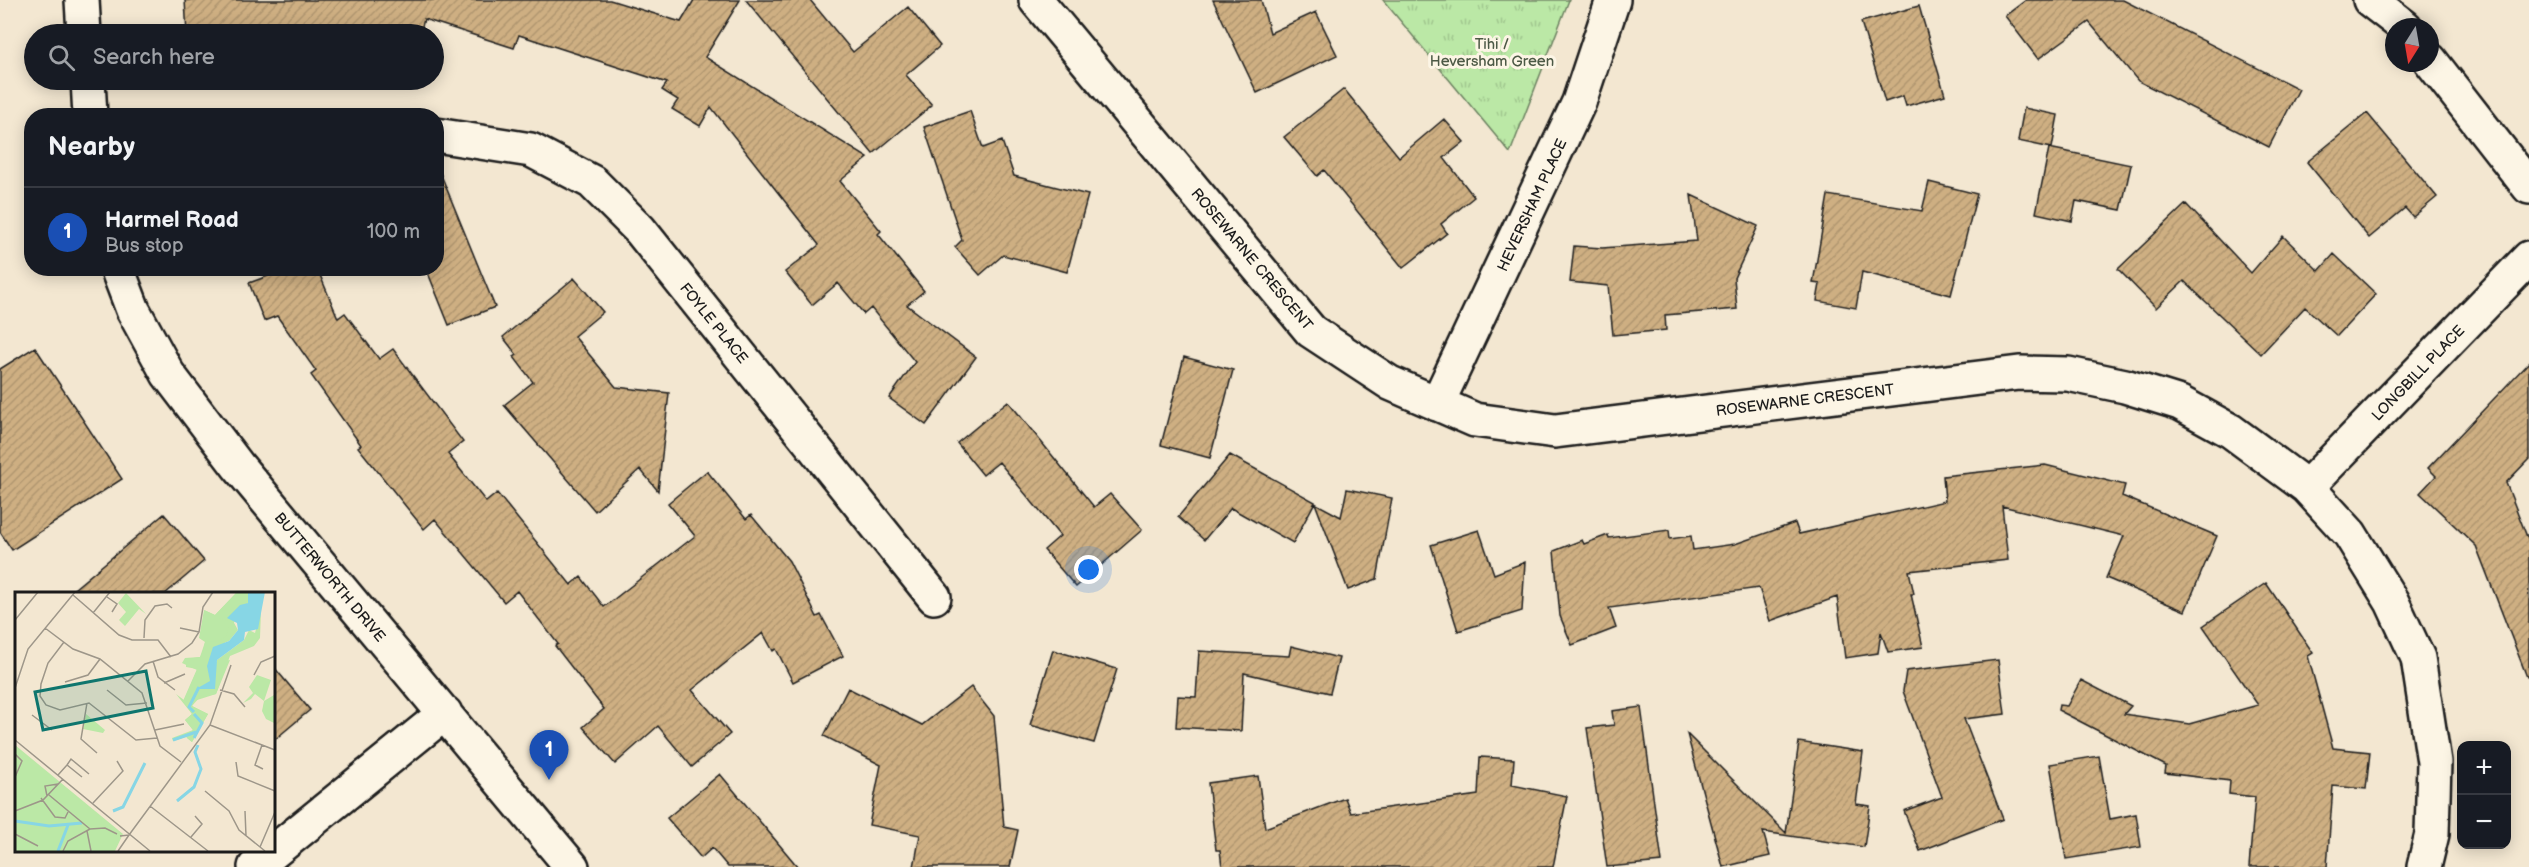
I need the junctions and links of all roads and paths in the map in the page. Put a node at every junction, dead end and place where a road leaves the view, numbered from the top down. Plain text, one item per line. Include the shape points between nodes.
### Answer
1 (82, 0) edge
2 (1036, 0) edge
3 (1613, 0) edge
4 (2370, 0) edge
5 (2393, 18) edge
6 (83, 24) edge
7 (2439, 72) edge
8 (88, 90) edge
9 (89, 108) edge
10 (444, 136) edge
11 (2529, 187) edge
12 (2529, 258) edge
13 (120, 276) edge
14 (1437, 404) junction
15 (2307, 487) junction
16 (934, 597) dead end
17 (445, 713) junction
18 (274, 852) edge
19 (274, 852) edge
20 (255, 867) edge
21 (572, 867) edge
22 (2424, 867) edge

1 - 6 street
2 - 14 street, ROSEWARNE CRESCENT via 1311,331 1389,383
3 - 14 street, HEVERSHAM PLACE via 1579,102
4 - 5 street
7 - 11 street
8 - 9 street
10 - 16 street, FOYLE PLACE via 531,150 592,182 640,230
12 - 15 street, LONGBILL PLACE
13 - 17 street, BUTTERWORTH DRIVE via 133,310 168,374 238,466
14 - 15 street, ROSEWARNE CRESCENT via 1475,420 1555,431 2019,373 2068,374 2180,403 2230,431
15 - 22 street, ROSEWARNE CRESCENT via 2350,534 2392,602 2418,658 2434,762 2432,834
17 - 19 street
17 - 21 street, BUTTERWORTH DRIVE
18 - 20 street

